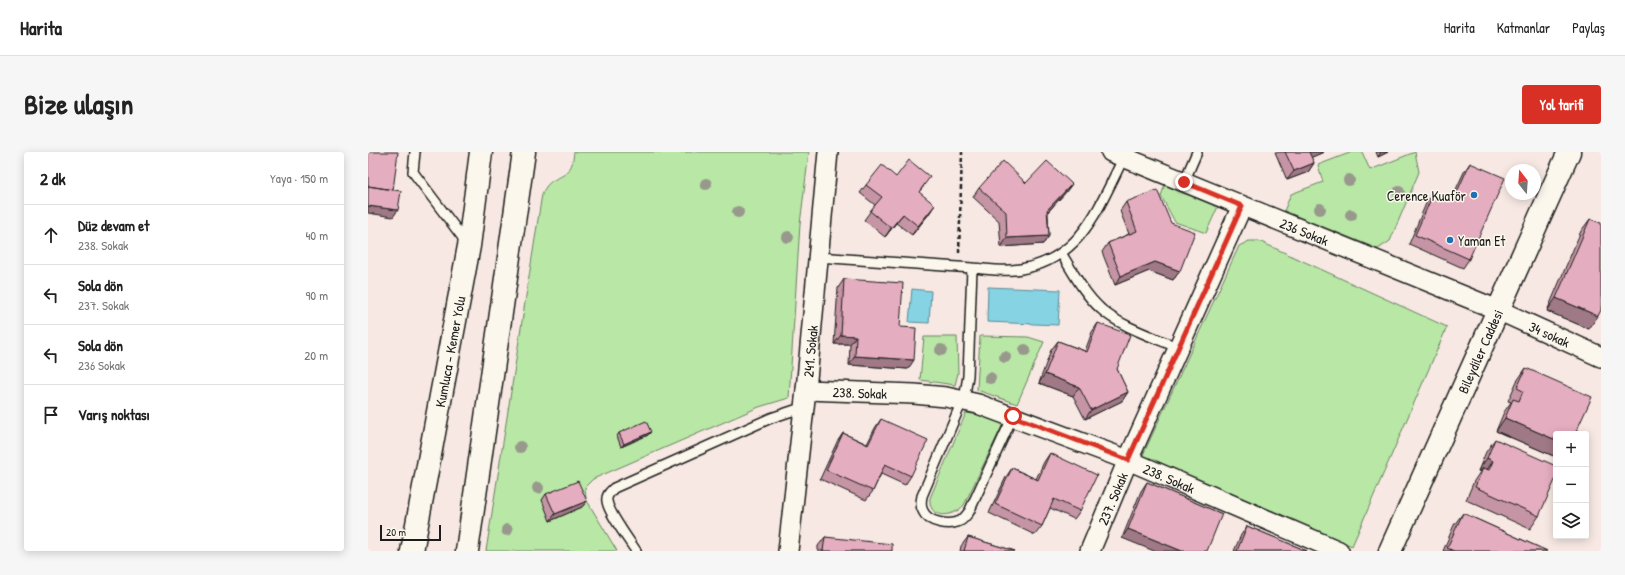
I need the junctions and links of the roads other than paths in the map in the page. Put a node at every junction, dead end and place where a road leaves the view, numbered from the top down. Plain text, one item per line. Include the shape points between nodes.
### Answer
1 (415, 152) edge
2 (481, 152) edge
3 (524, 152) edge
4 (828, 152) edge
5 (1197, 152) edge
6 (1569, 152) edge
7 (1118, 155) edge
8 (1184, 182) junction
9 (1242, 206) junction
10 (469, 246) junction
11 (1061, 253) junction
12 (818, 257) junction
13 (972, 268) junction
14 (1498, 310) junction
15 (1178, 348) junction
16 (1601, 357) edge
17 (805, 400) junction
18 (964, 400) junction
19 (1013, 416) junction
20 (1128, 460) junction
21 (412, 551) edge
22 (467, 551) edge
23 (636, 551) edge
24 (788, 551) edge
25 (1090, 551) edge
26 (1339, 551) edge
27 (1390, 551) edge

1 - 10 lane via 413,172
2 - 10 main road, Kumluca - Kemer Yolu
3 - 22 main road
4 - 12 street, 241. Sokak
5 - 8 lane
6 - 14 main road, Bileydiler Caddesi
7 - 8 street, 236 Sokak
7 - 11 lane via 1093,220 1079,239
8 - 9 street, 236 Sokak
9 - 14 street, 236 Sokak
9 - 15 street, 237. Sokak
10 - 21 main road, Kumluca - Kemer Yolu
11 - 13 lane via 1032,267
11 - 15 lane via 1101,310 1116,320
12 - 13 lane
12 - 17 street, 241. Sokak
13 - 18 lane via 968,376
14 - 16 street, 34 sokak
14 - 27 main road, Bileydiler Caddesi
15 - 20 street, 237. Sokak
17 - 18 street, 238. Sokak via 914,394
17 - 23 lane via 795,410 771,418 614,488 608,493 610,510
17 - 24 street, 241. Sokak
18 - 19 street, 238. Sokak
18 - 19 lane via 922,496 922,511 934,521 961,521 969,512
19 - 20 street, 238. Sokak
20 - 25 street, 237. Sokak
20 - 26 street, 238. Sokak

